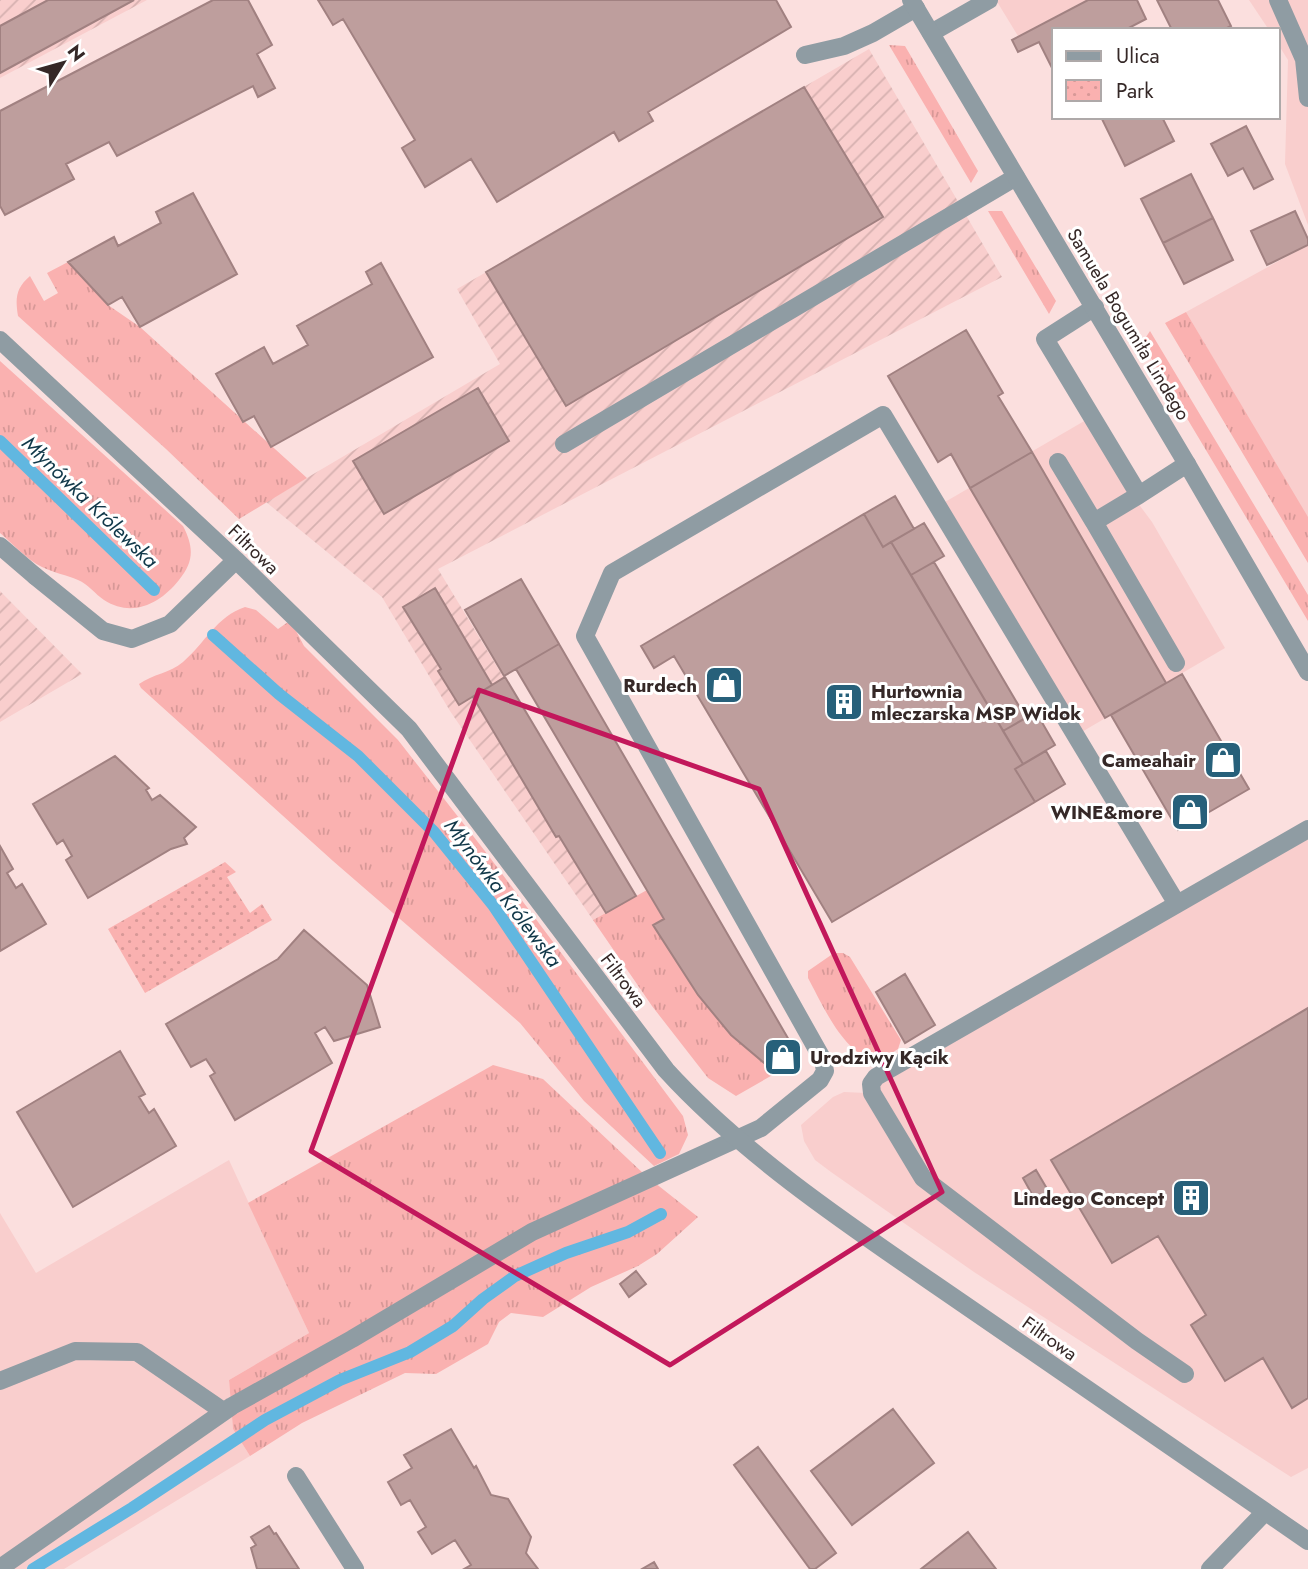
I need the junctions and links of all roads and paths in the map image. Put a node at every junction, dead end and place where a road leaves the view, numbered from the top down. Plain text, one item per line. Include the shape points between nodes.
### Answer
1 (989, 0) edge
2 (1278, 0) edge
3 (914, 4) edge
4 (931, 33) junction
5 (806, 55) dead end
6 (1308, 98) edge
7 (1016, 177) junction
8 (1095, 307) junction
9 (0, 340) edge
10 (564, 444) dead end
11 (1058, 462) dead end
12 (1187, 464) junction
13 (1139, 495) junction
14 (1094, 522) junction
15 (0, 546) edge
16 (236, 560) junction
17 (1177, 663) dead end
18 (1308, 672) edge
19 (1308, 829) edge
20 (1177, 904) junction
21 (738, 1140) junction
22 (1185, 1374) dead end
23 (0, 1381) edge
24 (223, 1411) junction
25 (296, 1476) dead end
26 (1265, 1512) junction
27 (1308, 1541) edge
28 (0, 1568) edge
29 (355, 1569) edge
30 (1210, 1569) edge

1 - 4 street
2 - 6 street via 1304,59
3 - 4 street, Samuela Bogumiła Lindego
3 - 5 street via 873,33
4 - 7 street, Samuela Bogumiła Lindego
7 - 8 street, Samuela Bogumiła Lindego
7 - 10 street
8 - 12 street, Samuela Bogumiła Lindego
8 - 13 street via 1045,339
9 - 16 street, Filtrowa
11 - 14 street
12 - 13 street
12 - 18 street, Samuela Bogumiła Lindego
13 - 14 street
14 - 17 street
15 - 16 street via 103,631 132,639 170,624
16 - 21 street, Filtrowa via 409,729 666,1070
19 - 20 street
20 - 21 street via 883,415 612,573 585,636 823,1060 825,1071 820,1080 761,1128
20 - 22 street via 876,1077 872,1093 923,1178
21 - 24 street via 532,1232
21 - 26 street, Filtrowa via 908,1265
23 - 24 street via 75,1351 137,1352
24 - 28 street
25 - 29 street
26 - 27 street, Filtrowa
26 - 30 street

